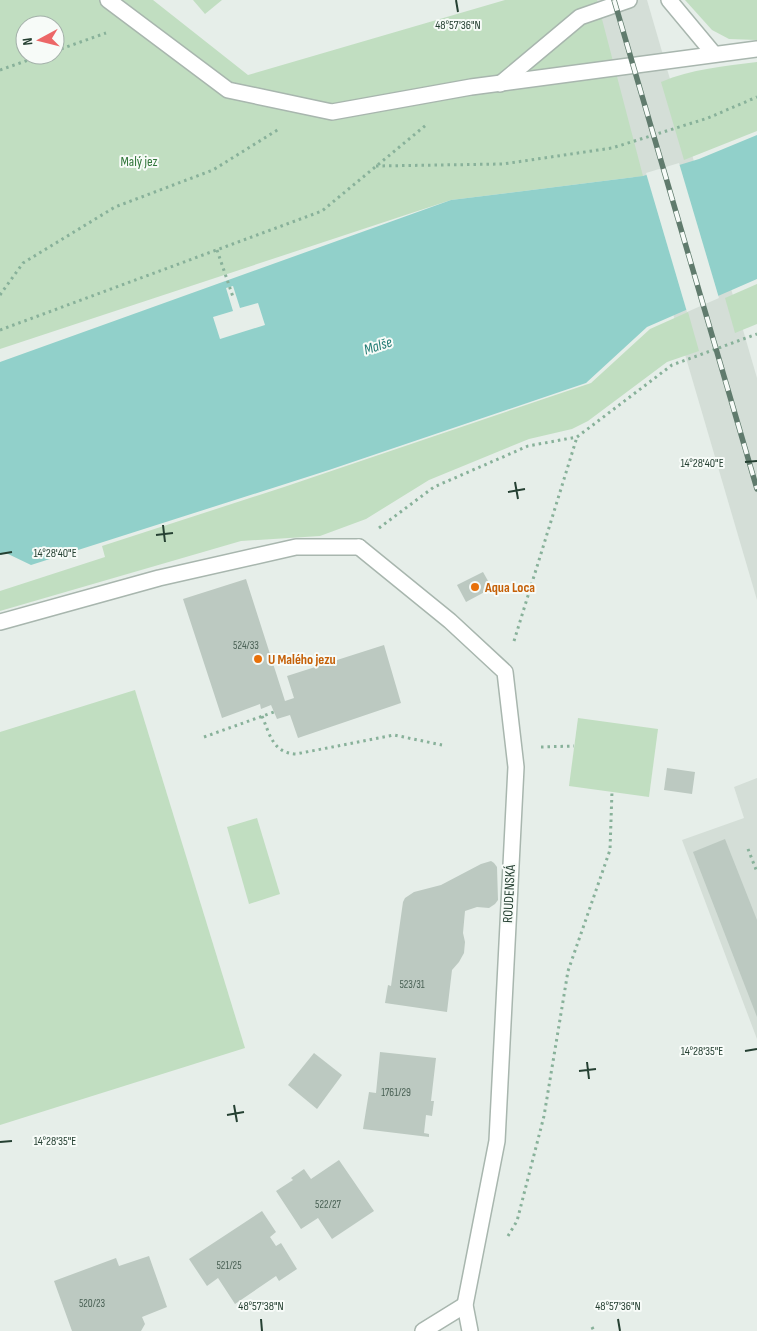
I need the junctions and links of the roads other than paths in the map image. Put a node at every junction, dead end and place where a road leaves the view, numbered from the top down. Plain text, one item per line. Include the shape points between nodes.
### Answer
1 (108, 0) edge
2 (629, 0) edge
3 (669, 0) edge
4 (757, 50) edge
5 (714, 54) junction
6 (500, 84) junction
7 (0, 622) edge
8 (465, 1305) junction
9 (423, 1331) edge
10 (470, 1331) edge

1 - 6 street via 228,90 332,112
2 - 6 street via 580,17
3 - 5 street
4 - 5 street
5 - 6 street
7 - 8 street, ROUDENSKÁ via 158,578 296,547 359,547 450,620 505,672 516,767 497,1141
8 - 9 street
8 - 10 street, ROUDENSKÁ

